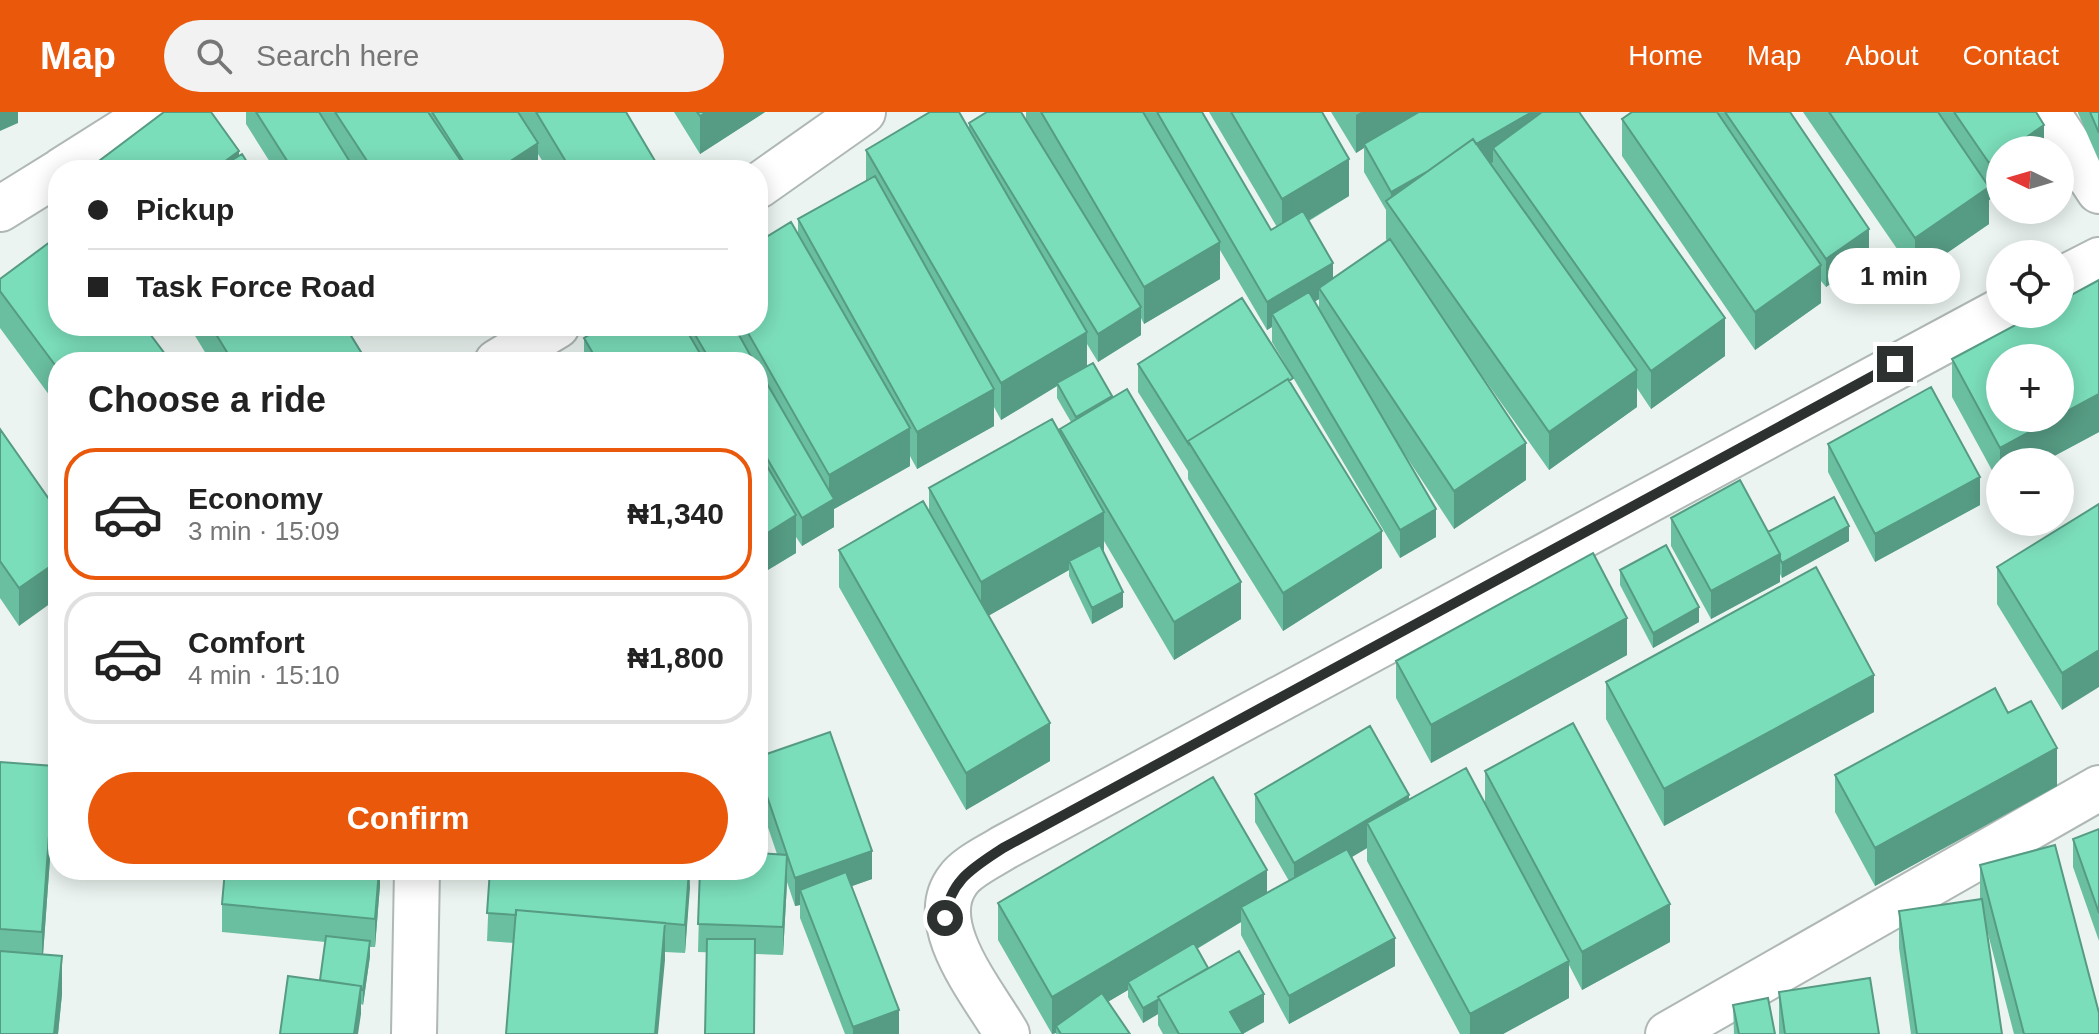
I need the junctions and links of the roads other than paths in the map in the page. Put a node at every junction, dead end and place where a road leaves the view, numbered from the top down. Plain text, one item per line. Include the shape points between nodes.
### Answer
1 (154, 112) edge
2 (863, 112) edge
3 (2047, 112) edge
4 (78, 160) edge
5 (48, 179) edge
6 (768, 179) edge
7 (2099, 191) edge
8 (0, 209) edge
9 (2099, 260) edge
10 (2074, 273) edge
11 (1986, 319) edge
12 (540, 336) edge
13 (514, 352) edge
14 (2099, 788) edge
15 (417, 880) edge
16 (414, 1034) edge
17 (1007, 1034) edge
18 (1668, 1034) edge

1 - 4 street
2 - 6 street
3 - 7 street
5 - 8 street
9 - 10 street
11 - 17 street via 1003,848 959,878 947,898 945,918
12 - 13 street
14 - 18 street
15 - 16 street

